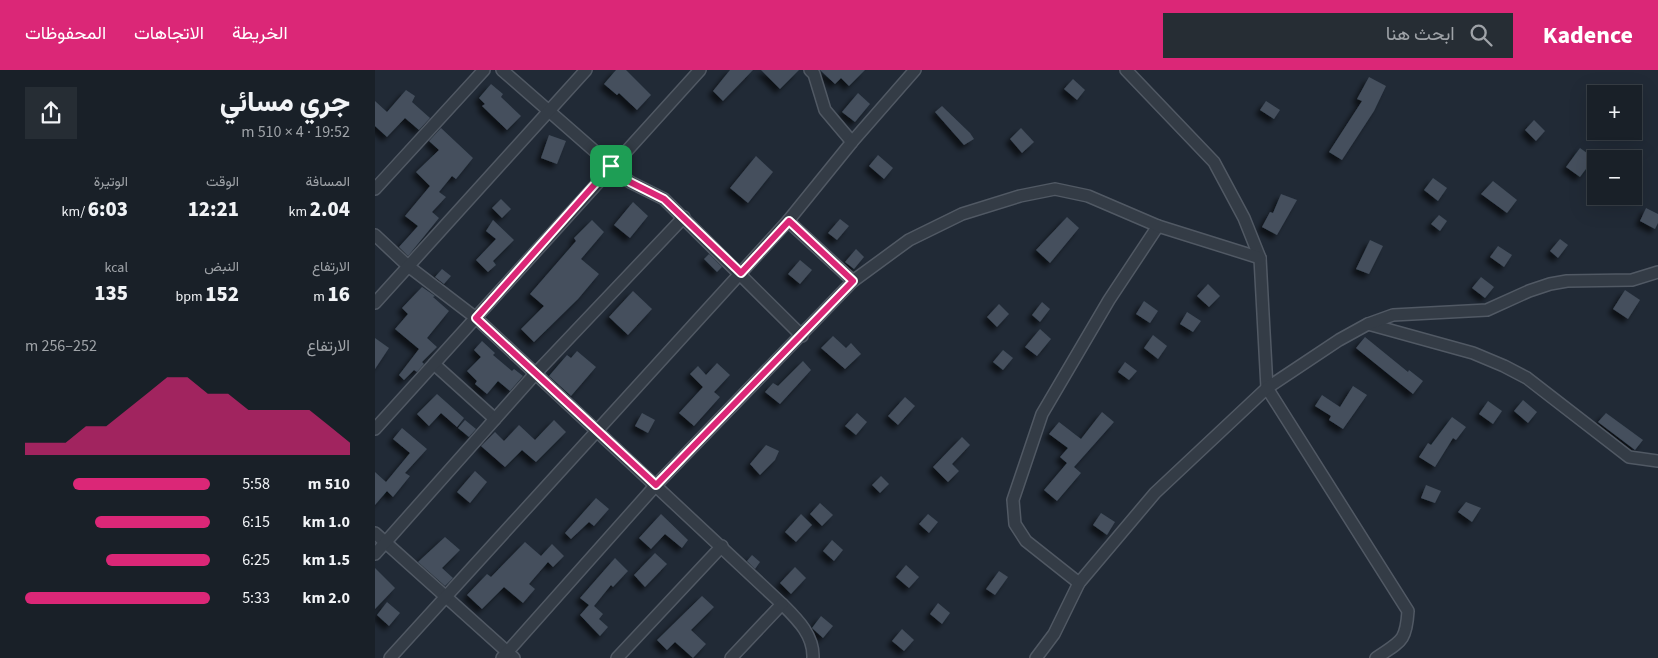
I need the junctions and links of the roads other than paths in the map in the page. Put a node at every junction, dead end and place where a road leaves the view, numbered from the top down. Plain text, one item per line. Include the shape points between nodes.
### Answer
1 (484, 70) edge
2 (502, 70) edge
3 (586, 70) edge
4 (700, 70) edge
5 (809, 70) edge
6 (915, 70) edge
7 (1126, 70) edge
8 (549, 111) junction
9 (853, 142) junction
10 (611, 166) junction
11 (375, 189) edge
12 (684, 217) junction
13 (789, 221) junction
14 (1158, 226) junction
15 (375, 235) edge
16 (1260, 258) junction
17 (407, 266) junction
18 (1658, 272) edge
19 (741, 273) junction
20 (853, 281) junction
21 (375, 303) edge
22 (476, 318) junction
23 (1368, 324) junction
24 (802, 336) junction
25 (434, 364) junction
26 (535, 374) junction
27 (1267, 388) junction
28 (495, 419) junction
29 (375, 429) edge
30 (595, 430) junction
31 (1658, 461) edge
32 (656, 485) junction
33 (375, 532) edge
34 (385, 542) junction
35 (722, 546) junction
36 (375, 554) edge
37 (1079, 583) junction
38 (446, 598) junction
39 (782, 604) junction
40 (508, 656) edge
41 (390, 658) edge
42 (617, 658) edge
43 (731, 658) edge
44 (813, 658) edge
45 (1036, 658) edge
46 (1376, 658) edge

1 - 11 street
2 - 8 street
3 - 8 street
4 - 10 street
5 - 9 street via 814,74 825,110
6 - 9 street
7 - 16 street via 1214,162 1244,218
8 - 10 street
8 - 17 street
9 - 13 street
10 - 12 street via 630,182 664,199
10 - 22 street
12 - 19 street
12 - 26 street
13 - 19 street
13 - 20 street
14 - 16 street
14 - 20 street via 1088,196 1055,189 962,214 909,240
14 - 37 street via 1109,300 1042,414 1013,500 1015,524 1026,541
15 - 17 street
16 - 27 street
17 - 21 street
17 - 22 street
18 - 23 street via 1632,280 1550,284 1487,310 1393,315
19 - 24 street
19 - 30 street
20 - 24 street
22 - 25 street
22 - 26 street
23 - 27 street
23 - 31 street via 1504,366 1527,378 1629,457
24 - 32 street
25 - 28 street
25 - 29 street
26 - 28 street
26 - 30 street
27 - 37 street via 1171,477
27 - 46 street via 1408,611 1407,632 1399,642
28 - 34 street
30 - 32 street
30 - 38 street
32 - 35 street
32 - 40 street
33 - 34 street
34 - 36 street
34 - 38 street
35 - 39 street
35 - 42 street
37 - 45 street via 1054,634
38 - 40 street
38 - 41 street
39 - 43 street
39 - 44 street via 801,624 811,642

